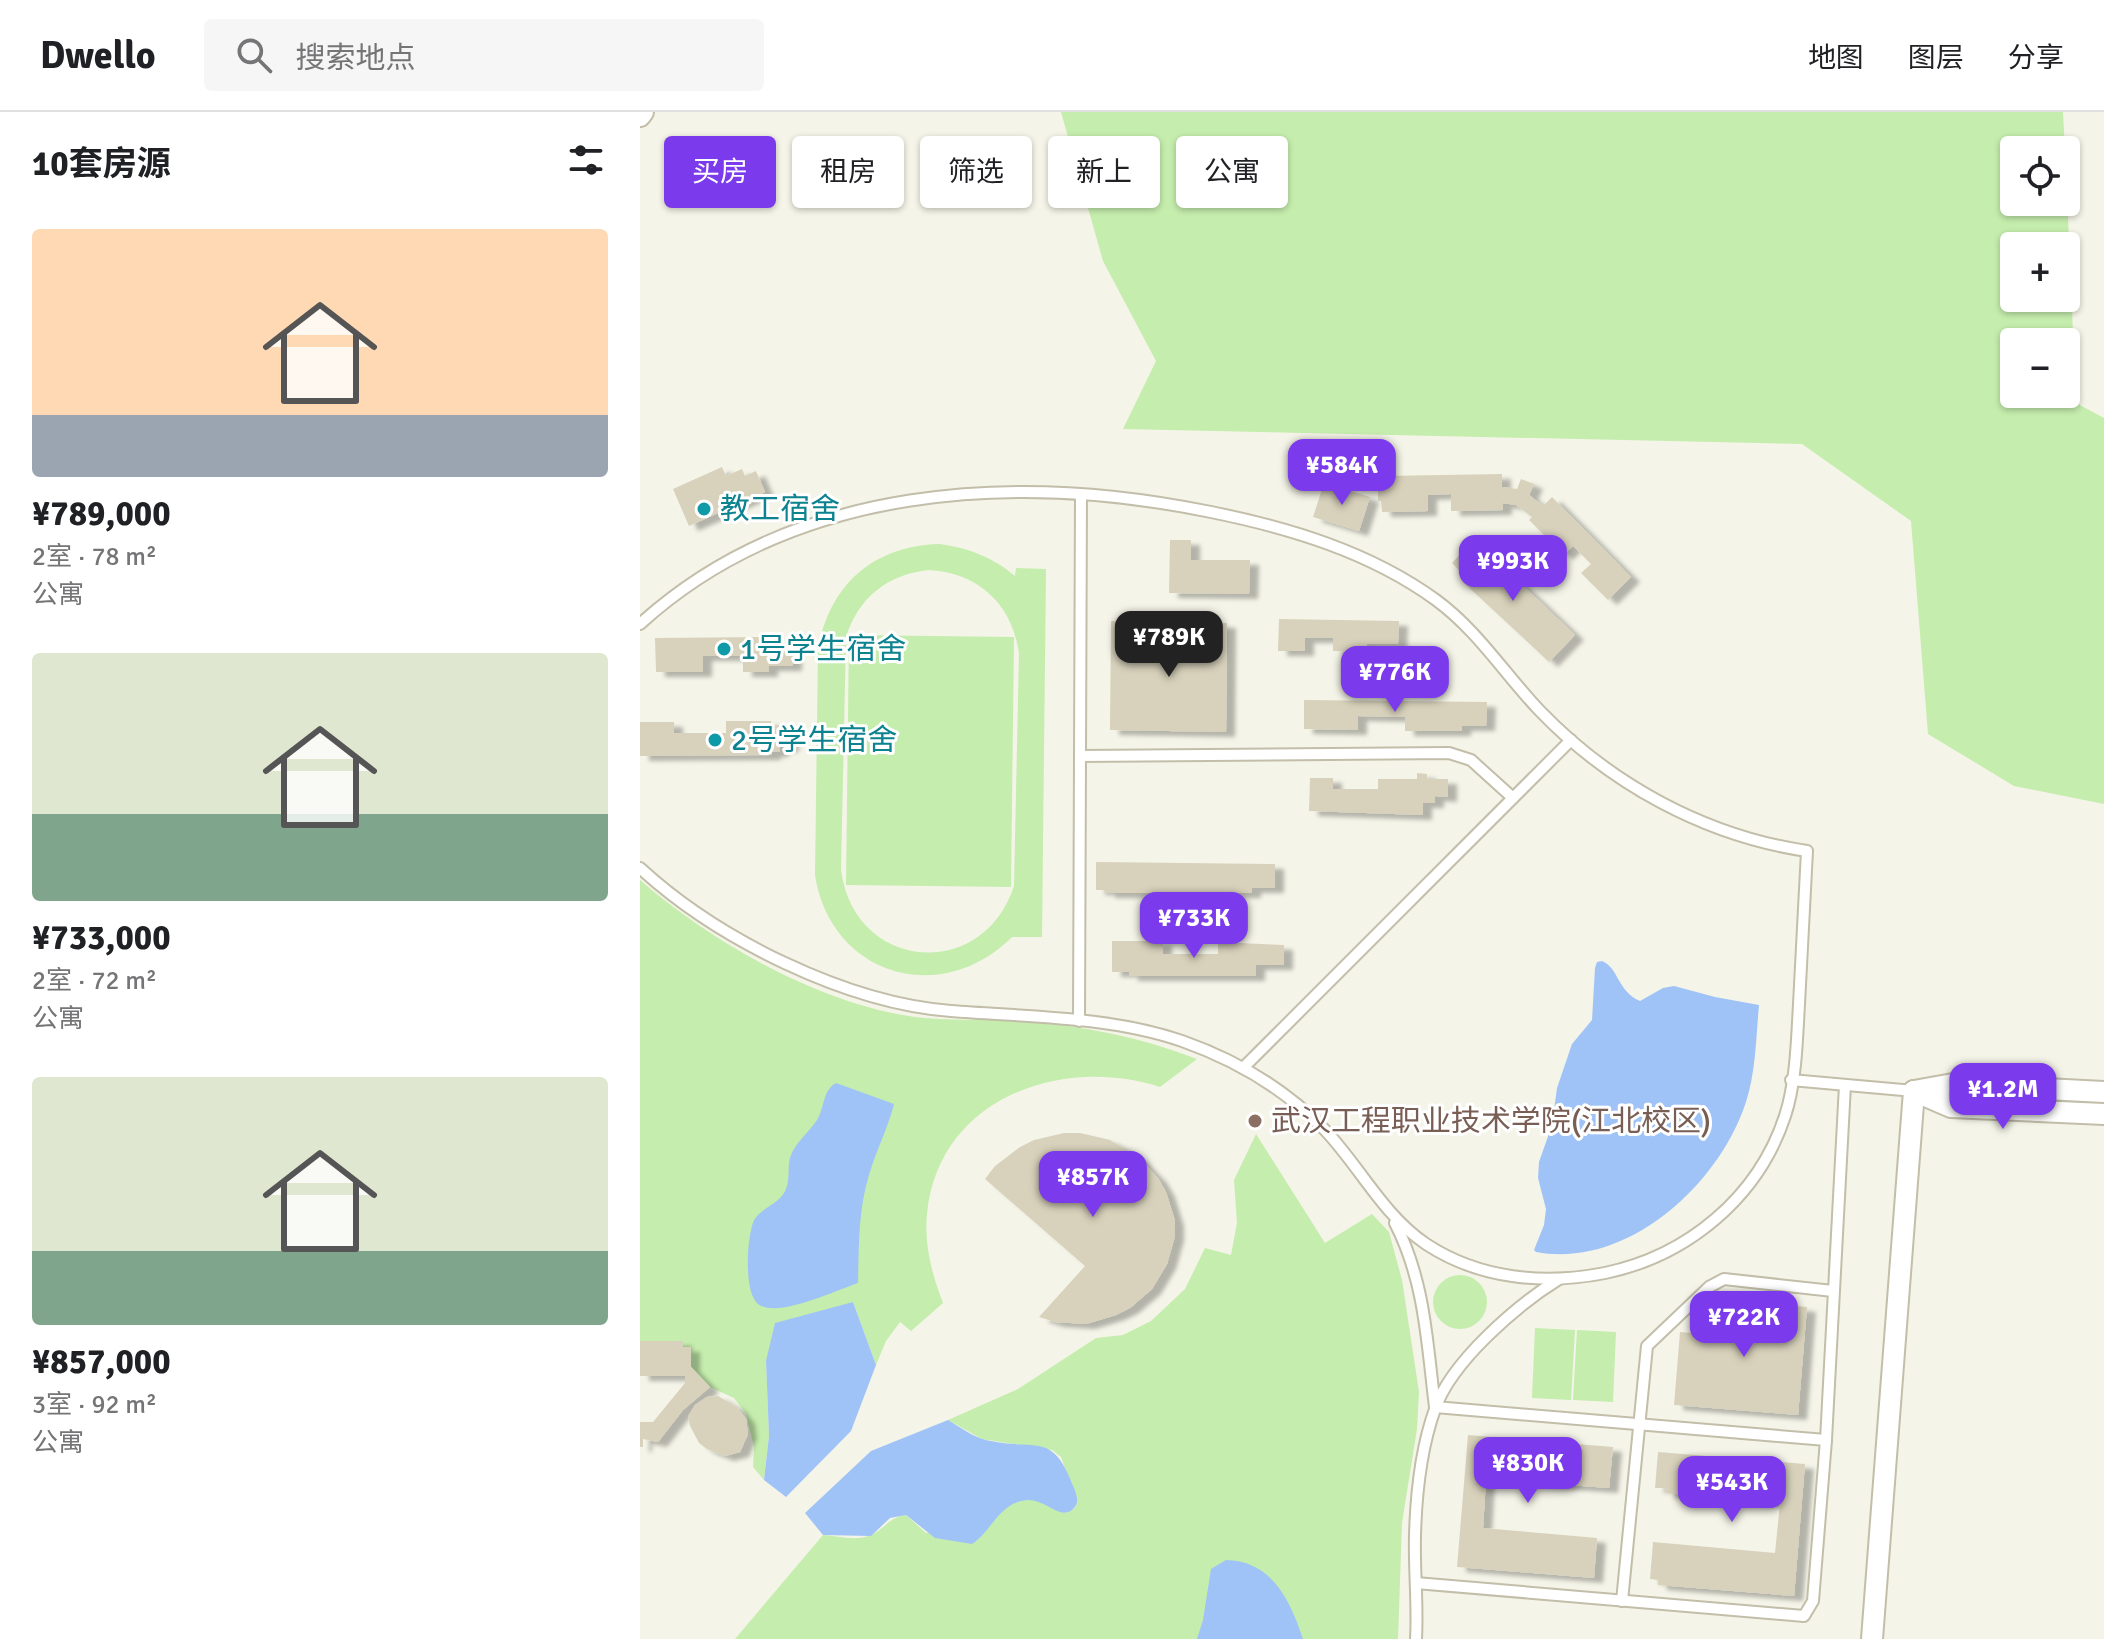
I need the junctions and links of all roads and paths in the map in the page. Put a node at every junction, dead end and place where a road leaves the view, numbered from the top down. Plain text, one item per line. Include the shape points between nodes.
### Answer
1 (1081, 495) junction
2 (640, 624) edge
3 (1571, 740) junction
4 (1080, 756) junction
5 (1513, 798) junction
6 (640, 868) edge
7 (1079, 1021) junction
8 (1243, 1068) junction
9 (1791, 1080) junction
10 (1845, 1085) junction
11 (1914, 1091) junction
12 (2104, 1092) edge
13 (2104, 1114) edge
14 (1390, 1211) junction
15 (1561, 1278) junction
16 (1833, 1291) junction
17 (1435, 1407) junction
18 (1639, 1424) junction
19 (1826, 1440) junction
20 (1416, 1583) junction
21 (1622, 1601) junction
22 (1416, 1639) edge
23 (1872, 1639) edge

1 - 2 lane via 951,494 841,515 735,558 670,598
1 - 3 lane via 1175,505 1265,524 1330,544 1404,579 1469,629
1 - 4 lane
3 - 5 lane
3 - 9 lane via 1625,782 1680,812 1749,839 1807,851
4 - 5 lane via 1449,753 1471,760
4 - 7 lane
5 - 8 lane
6 - 7 lane via 679,902 742,940 866,994 921,1008
7 - 8 lane via 1171,1038
8 - 14 lane via 1292,1099 1326,1131
9 - 10 lane
9 - 15 lane via 1786,1114 1774,1141 1748,1184 1719,1217 1655,1258
10 - 11 lane
10 - 16 lane
11 - 12 street via 1953,1084
11 - 13 street via 1951,1107
11 - 23 street
14 - 15 lane via 1422,1241 1459,1262 1499,1274
14 - 17 lane via 1421,1294
15 - 17 lane via 1496,1327
16 - 18 lane via 1724,1279 1709,1287 1647,1346
16 - 19 lane
17 - 18 lane
17 - 20 lane via 1417,1499
18 - 19 lane
18 - 21 lane
19 - 21 lane via 1813,1601 1804,1616
20 - 21 lane
20 - 22 lane

